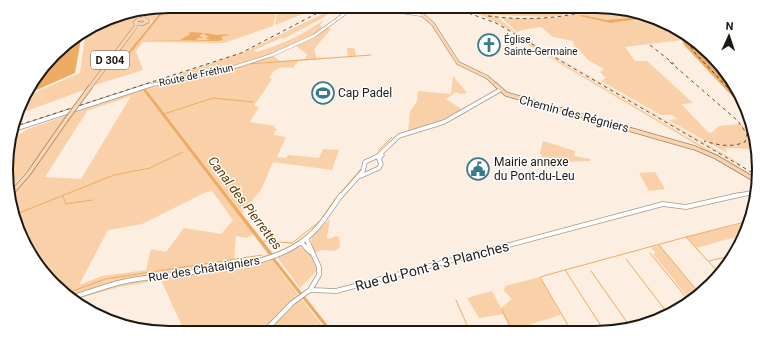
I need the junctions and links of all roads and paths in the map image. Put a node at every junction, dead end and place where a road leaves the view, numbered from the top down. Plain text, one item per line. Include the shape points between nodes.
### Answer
1 (343, 13) edge
2 (409, 13) edge
3 (422, 15) joint
4 (137, 16) edge
5 (141, 16) edge
6 (146, 19) junction
7 (136, 22) junction
8 (144, 23) junction
9 (130, 35) junction
10 (710, 63) edge
11 (717, 71) edge
12 (500, 90) junction
13 (18, 128) edge
14 (385, 149) junction
15 (372, 159) junction
16 (379, 161) junction
17 (365, 167) junction
18 (372, 171) junction
19 (752, 178) edge
20 (355, 181) junction
21 (14, 189) edge
22 (750, 193) edge
23 (306, 238) junction
24 (301, 242) junction
25 (315, 257) junction
26 (308, 291) junction
27 (77, 296) edge
28 (270, 326) edge

1 - 13 street, Route de Fréthun via 314,36 274,54 228,69 179,77 147,86
2 - 3 street
3 - 12 main road, Chemin des Régniers via 434,25 458,63 487,77
4 - 7 main road, D 304
5 - 6 main road, D 304
6 - 7 main road
6 - 8 main road via 148,21
7 - 8 main road
7 - 9 main road, D 304
8 - 9 main road, D 304
9 - 21 main road, D 304, bridge
10 - 11 street
12 - 14 street, Rue des Châtaigniers via 444,122 399,136
12 - 19 main road, Chemin des Régniers via 514,98 700,150
14 - 15 street, Rue des Châtaigniers
14 - 16 street, Rue des Châtaigniers
15 - 16 street
15 - 17 street, Rue des Châtaigniers via 366,161
16 - 18 street, Rue des Châtaigniers via 380,167
17 - 18 street
17 - 20 street, Rue des Châtaigniers
18 - 20 street, Rue des Châtaigniers
20 - 23 street, Rue des Châtaigniers via 323,222
22 - 26 street, Rue du Pont à 3 Planches via 686,207 665,204 336,291
23 - 24 street, Rue des Châtaigniers
23 - 25 street
24 - 25 street
24 - 27 street, Rue des Châtaigniers via 278,255 245,264 122,282
25 - 26 street via 320,271
26 - 28 street

